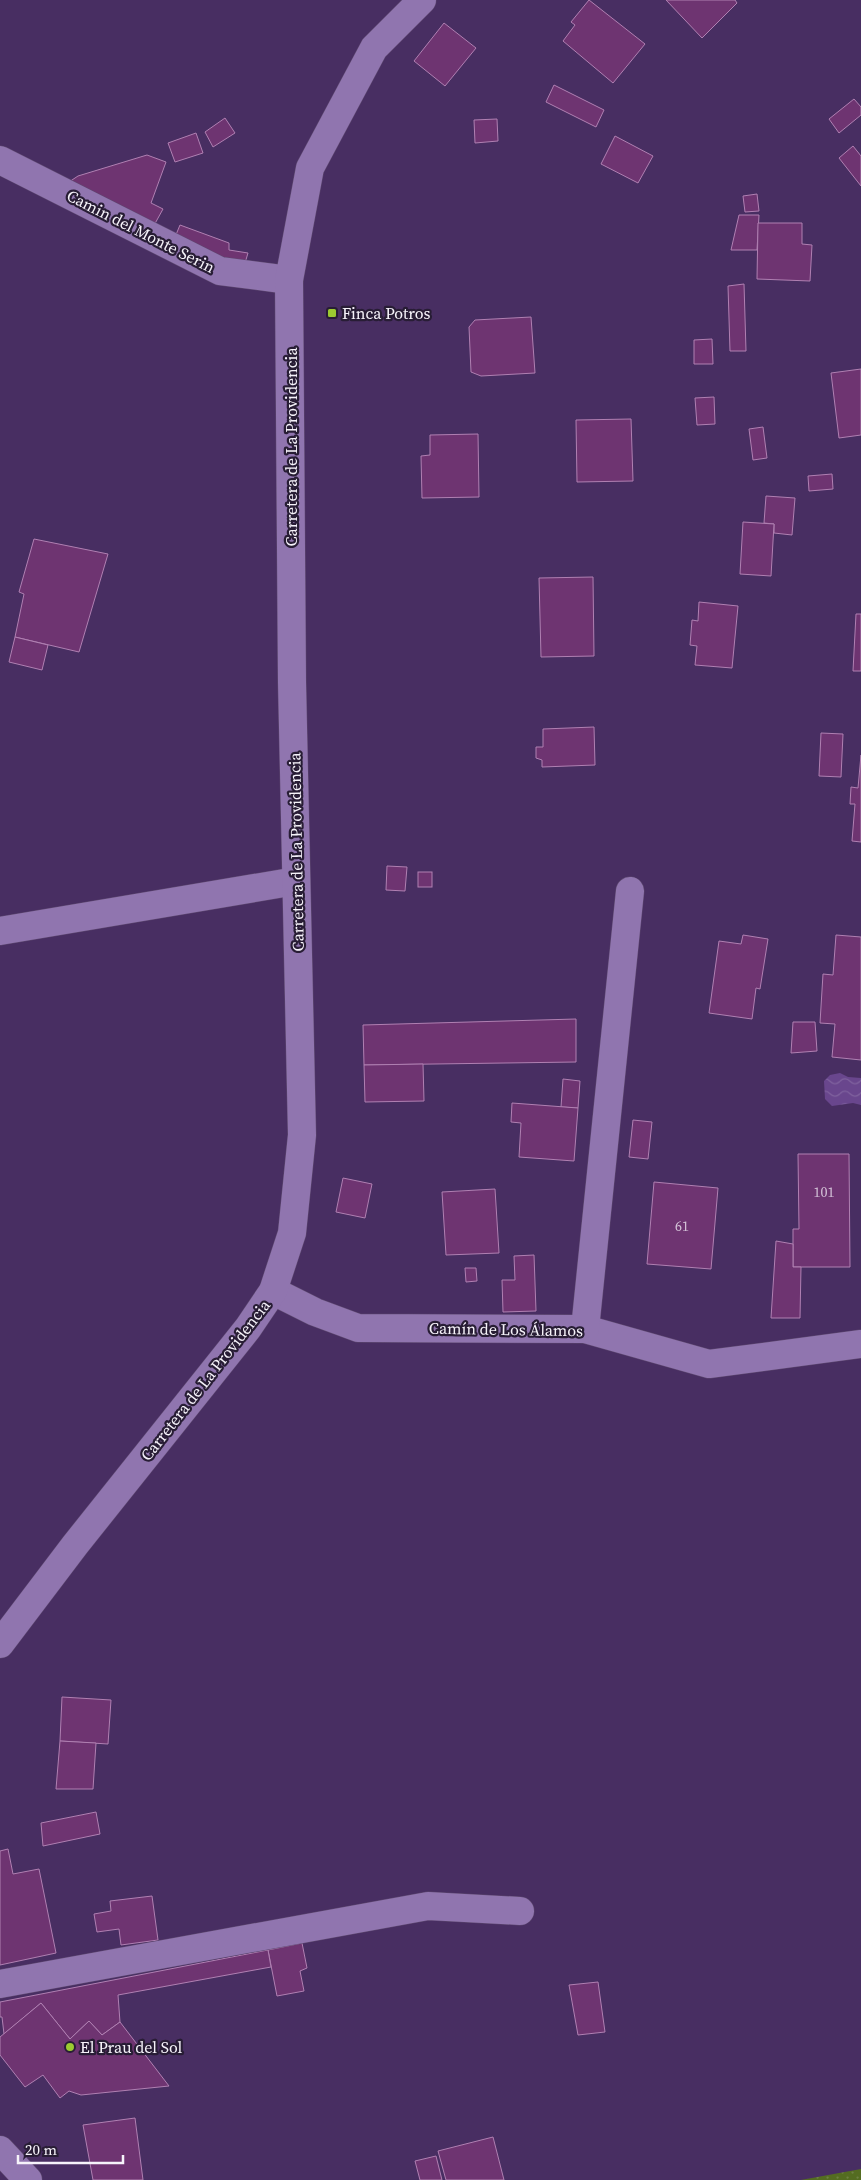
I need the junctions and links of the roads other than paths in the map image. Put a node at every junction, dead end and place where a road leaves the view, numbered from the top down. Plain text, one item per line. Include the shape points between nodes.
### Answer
1 (422, 0) edge
2 (0, 160) edge
3 (289, 280) junction
4 (296, 881) junction
5 (630, 890) dead end
6 (0, 931) edge
7 (273, 1291) junction
8 (585, 1329) junction
9 (861, 1344) edge
10 (0, 1644) edge
11 (520, 1911) dead end
12 (0, 1984) edge
13 (0, 2150) edge
14 (28, 2180) edge

1 - 3 street, Carretera de La Providencia via 374,48 310,168
2 - 3 street, Camin del Monte Serin via 220,271
3 - 4 street, Carretera de La Providencia
4 - 6 street
4 - 7 street, Carretera de La Providencia via 302,1135 292,1233
5 - 8 street
7 - 8 street, Camín de Los Álamos via 358,1328
7 - 10 street, Carretera de La Providencia via 248,1328
8 - 9 street, Camín de Los Álamos via 710,1364
11 - 12 street via 428,1906
13 - 14 street

